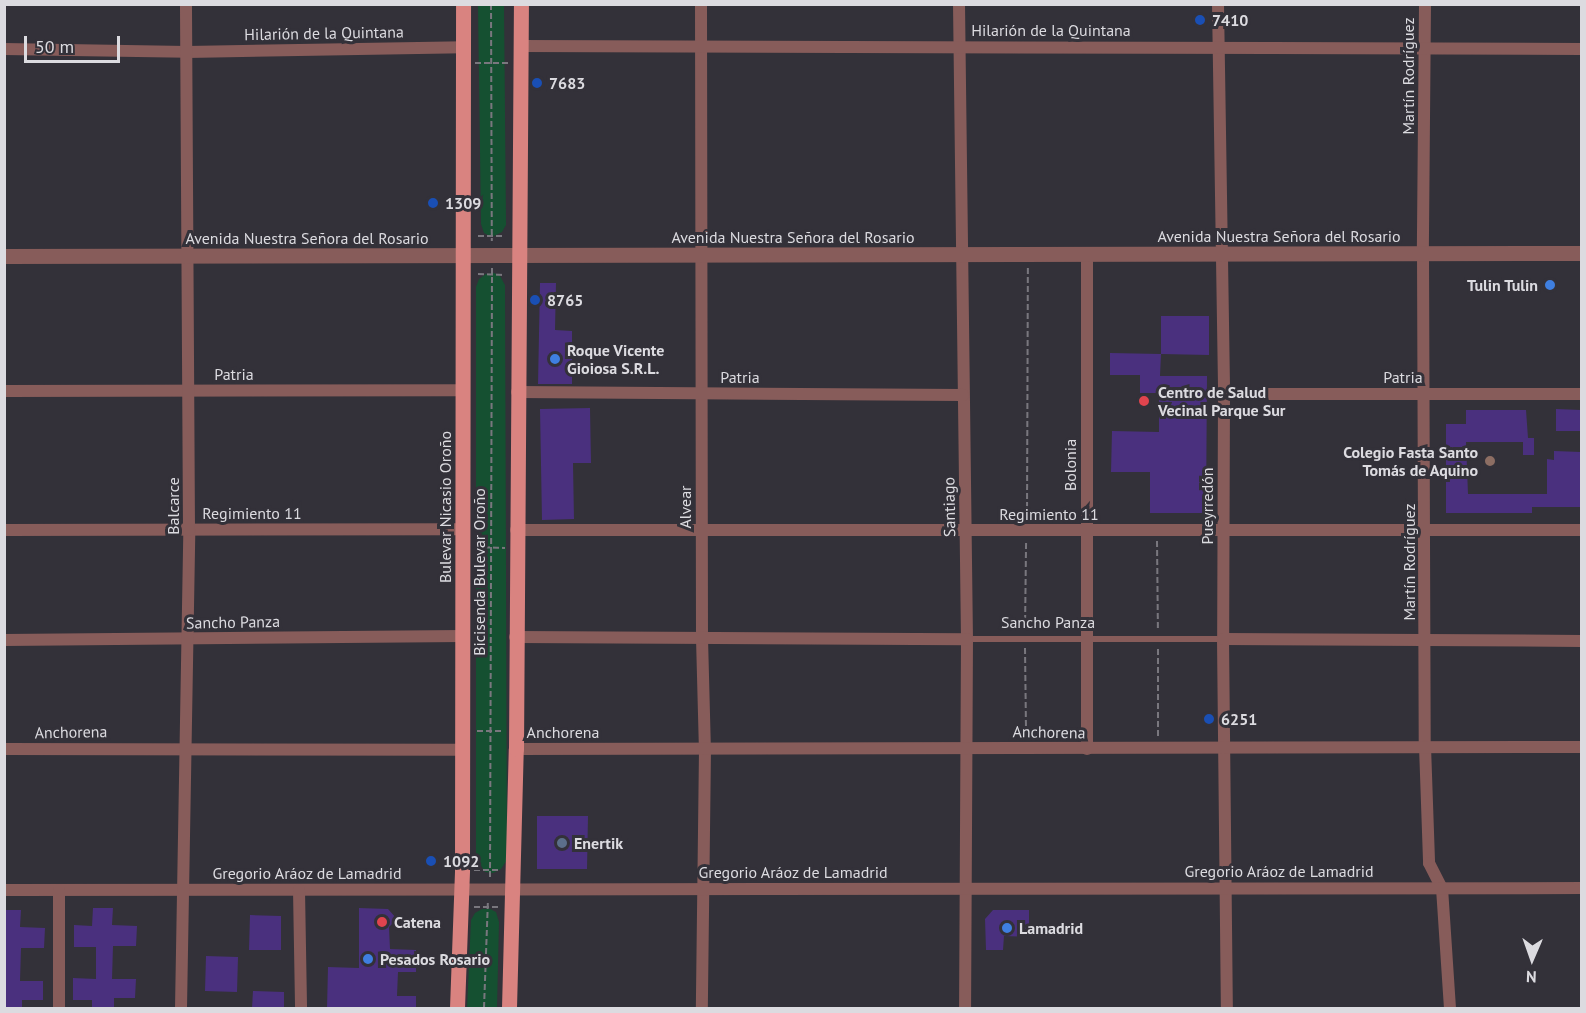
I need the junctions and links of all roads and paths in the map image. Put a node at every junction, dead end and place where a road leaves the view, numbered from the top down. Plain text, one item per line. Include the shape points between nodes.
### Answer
1 (186, 4) edge
2 (463, 4) edge
3 (491, 4) edge
4 (520, 4) edge
5 (701, 4) edge
6 (959, 4) edge
7 (1218, 4) edge
8 (1425, 4) edge
9 (520, 46) junction
10 (701, 46) junction
11 (463, 47) junction
12 (959, 47) junction
13 (1218, 48) junction
14 (4, 49) edge
15 (1425, 49) junction
16 (1581, 49) edge
17 (187, 52) junction
18 (463, 63) junction
19 (492, 63) junction
20 (520, 63) junction
21 (463, 236) junction
22 (492, 236) junction
23 (519, 236) junction
24 (1423, 253) junction
25 (1581, 253) edge
26 (961, 254) junction
27 (1028, 254) junction
28 (1087, 254) junction
29 (1221, 254) junction
30 (463, 255) junction
31 (519, 255) junction
32 (701, 255) junction
33 (4, 256) edge
34 (189, 256) junction
35 (463, 274) junction
36 (492, 274) junction
37 (519, 275) junction
38 (463, 390) junction
39 (4, 391) edge
40 (189, 391) junction
41 (517, 392) junction
42 (701, 393) junction
43 (1224, 394) junction
44 (1425, 394) junction
45 (1581, 394) edge
46 (963, 395) junction
47 (463, 529) junction
48 (4, 530) edge
49 (189, 530) junction
50 (516, 530) junction
51 (701, 530) junction
52 (966, 530) junction
53 (1027, 530) junction
54 (1087, 530) junction
55 (1224, 530) junction
56 (1426, 530) junction
57 (1581, 530) edge
58 (463, 547) junction
59 (491, 548) junction
60 (516, 548) junction
61 (463, 636) junction
62 (515, 637) junction
63 (702, 638) junction
64 (186, 639) junction
65 (968, 639) junction
66 (1025, 639) junction
67 (1087, 639) junction
68 (1223, 639) junction
69 (4, 640) edge
70 (1426, 640) junction
71 (1581, 640) edge
72 (462, 730) junction
73 (491, 731) junction
74 (516, 731) junction
75 (1226, 746) junction
76 (1425, 746) junction
77 (187, 747) junction
78 (1026, 747) junction
79 (1581, 747) edge
80 (967, 748) junction
81 (4, 749) edge
82 (516, 749) junction
83 (705, 749) junction
84 (1087, 749) junction
85 (462, 750) junction
86 (462, 870) junction
87 (491, 870) junction
88 (513, 870) junction
89 (1224, 887) junction
90 (1442, 888) junction
91 (1581, 888) edge
92 (513, 889) junction
93 (702, 889) junction
94 (965, 889) junction
95 (4, 890) edge
96 (59, 890) junction
97 (181, 890) junction
98 (299, 890) junction
99 (462, 890) junction
100 (462, 906) junction
101 (488, 907) junction
102 (513, 908) junction
103 (59, 1008) edge
104 (181, 1008) edge
105 (301, 1008) edge
106 (457, 1008) edge
107 (484, 1008) edge
108 (509, 1008) edge
109 (702, 1008) edge
110 (966, 1008) edge
111 (1227, 1008) edge
112 (1450, 1008) edge

1 - 17 street, Balcarce
2 - 11 main road, Bulevar Nicasio Oroño
3 - 19 path
4 - 9 main road
5 - 10 street, Alvear
6 - 12 street, Santiago
7 - 13 street, Pueyrredón
8 - 15 street, Martín Rodríguez
9 - 10 street, Hilarión de la Quintana
9 - 20 main road
10 - 12 street, Hilarión de la Quintana
10 - 32 street, Alvear
11 - 17 street, Hilarión de la Quintana
11 - 18 main road, Bulevar Nicasio Oroño
12 - 13 street, Hilarión de la Quintana
12 - 26 street, Santiago
13 - 15 street, Hilarión de la Quintana
13 - 29 street, Pueyrredón
14 - 17 street, Hilarión de la Quintana
15 - 16 street, Hilarión de la Quintana
15 - 24 street, Martín Rodríguez
17 - 34 street, Balcarce
18 - 19 path
18 - 21 main road, Bulevar Nicasio Oroño
19 - 20 path
19 - 22 path
20 - 23 main road
21 - 22 path
21 - 30 main road, Bulevar Nicasio Oroño
22 - 23 path
23 - 31 main road
24 - 25 street, Avenida Nuestra Señora del Rosario
24 - 29 street, Avenida Nuestra Señora del Rosario
24 - 44 street, Martín Rodríguez
26 - 27 street, Avenida Nuestra Señora del Rosario
26 - 32 street, Avenida Nuestra Señora del Rosario
26 - 46 street, Santiago
27 - 28 street, Avenida Nuestra Señora del Rosario
27 - 53 path
28 - 29 street, Avenida Nuestra Señora del Rosario
28 - 54 street, Bolonia
29 - 43 street, Pueyrredón
30 - 31 street, Avenida Nuestra Señora del Rosario
30 - 34 street, Avenida Nuestra Señora del Rosario
30 - 35 main road, Bulevar Nicasio Oroño
31 - 32 street, Avenida Nuestra Señora del Rosario
31 - 37 main road
32 - 42 street, Alvear
33 - 34 street, Avenida Nuestra Señora del Rosario
34 - 40 street, Balcarce
35 - 36 path
35 - 38 main road, Bulevar Nicasio Oroño
36 - 37 path
36 - 59 path, Bicisenda Bulevar Oroño
37 - 41 main road
38 - 40 street, Patria
38 - 47 main road, Bulevar Nicasio Oroño
39 - 40 street, Patria
40 - 49 street, Balcarce
41 - 42 street, Patria
41 - 50 main road
42 - 46 street, Patria
42 - 51 street, Alvear
43 - 44 street, Patria
43 - 55 street, Pueyrredón
44 - 45 street, Patria
44 - 56 street, Martín Rodríguez
46 - 52 street, Santiago
47 - 49 street, Regimiento 11
47 - 58 main road, Bulevar Nicasio Oroño
48 - 49 street, Regimiento 11
49 - 64 street, Balcarce
50 - 51 street, Regimiento 11
50 - 60 main road
51 - 52 street, Regimiento 11
51 - 63 street, Alvear
52 - 53 street, Regimiento 11
52 - 65 street, Santiago
53 - 54 street, Regimiento 11
53 - 66 path
54 - 55 street, Regimiento 11
54 - 67 street, Bolonia
55 - 56 street, Regimiento 11
55 - 68 street, Pueyrredón
56 - 57 street, Regimiento 11
56 - 70 street, Martín Rodríguez
58 - 59 path
58 - 61 main road, Bulevar Nicasio Oroño
59 - 60 path
59 - 73 path, Bicisenda Bulevar Oroño
60 - 62 main road
61 - 64 street, Sancho Panza
61 - 72 main road, Bulevar Nicasio Oroño
62 - 63 street, Sancho Panza
62 - 74 main road
63 - 65 street, Sancho Panza
63 - 83 street, Alvear
64 - 69 street, Sancho Panza
64 - 77 street, Balcarce
65 - 66 lane, Sancho Panza
65 - 80 street, Santiago
66 - 67 lane, Sancho Panza
66 - 78 path
67 - 68 lane, Sancho Panza
67 - 84 street, Bolonia
68 - 70 street, Sancho Panza
68 - 75 street, Pueyrredón
70 - 71 street, Sancho Panza
70 - 76 street, Martín Rodríguez
72 - 73 path
72 - 85 main road, Bulevar Nicasio Oroño
73 - 74 path
73 - 87 path, Bicisenda Bulevar Oroño
74 - 82 main road
75 - 76 street, Anchorena
75 - 84 street, Anchorena
75 - 89 street, Pueyrredón
76 - 79 street, Anchorena
76 - 90 street, Martín Rodríguez via 1429,863
77 - 81 street, Anchorena
77 - 85 street, Anchorena
77 - 97 street, Balcarce
78 - 80 street, Anchorena
78 - 84 street, Anchorena
80 - 83 street, Anchorena
80 - 94 street, Santiago
82 - 83 street, Anchorena
82 - 88 main road
83 - 93 street, Alvear
85 - 86 main road, Bulevar Nicasio Oroño
86 - 87 path
86 - 99 main road, Bulevar Nicasio Oroño
87 - 88 path
88 - 92 main road
89 - 90 street, Gregorio Aráoz de Lamadrid
89 - 94 street, Gregorio Aráoz de Lamadrid
89 - 111 street, Pueyrredón
90 - 91 street, Gregorio Aráoz de Lamadrid
90 - 112 street, Martín Rodríguez
92 - 93 street, Gregorio Aráoz de Lamadrid
92 - 99 street, Gregorio Aráoz de Lamadrid
92 - 102 main road
93 - 94 street, Gregorio Aráoz de Lamadrid
93 - 109 street, Alvear
94 - 110 street, Santiago
95 - 96 street, Gregorio Aráoz de Lamadrid
96 - 97 street, Gregorio Aráoz de Lamadrid
96 - 103 street
97 - 98 street, Gregorio Aráoz de Lamadrid
97 - 104 street, Balcarce
98 - 99 street, Gregorio Aráoz de Lamadrid
98 - 105 street
99 - 100 main road, Bulevar Nicasio Oroño
100 - 101 path
100 - 106 main road, Bulevar Nicasio Oroño
101 - 102 path
101 - 107 path
102 - 108 main road

